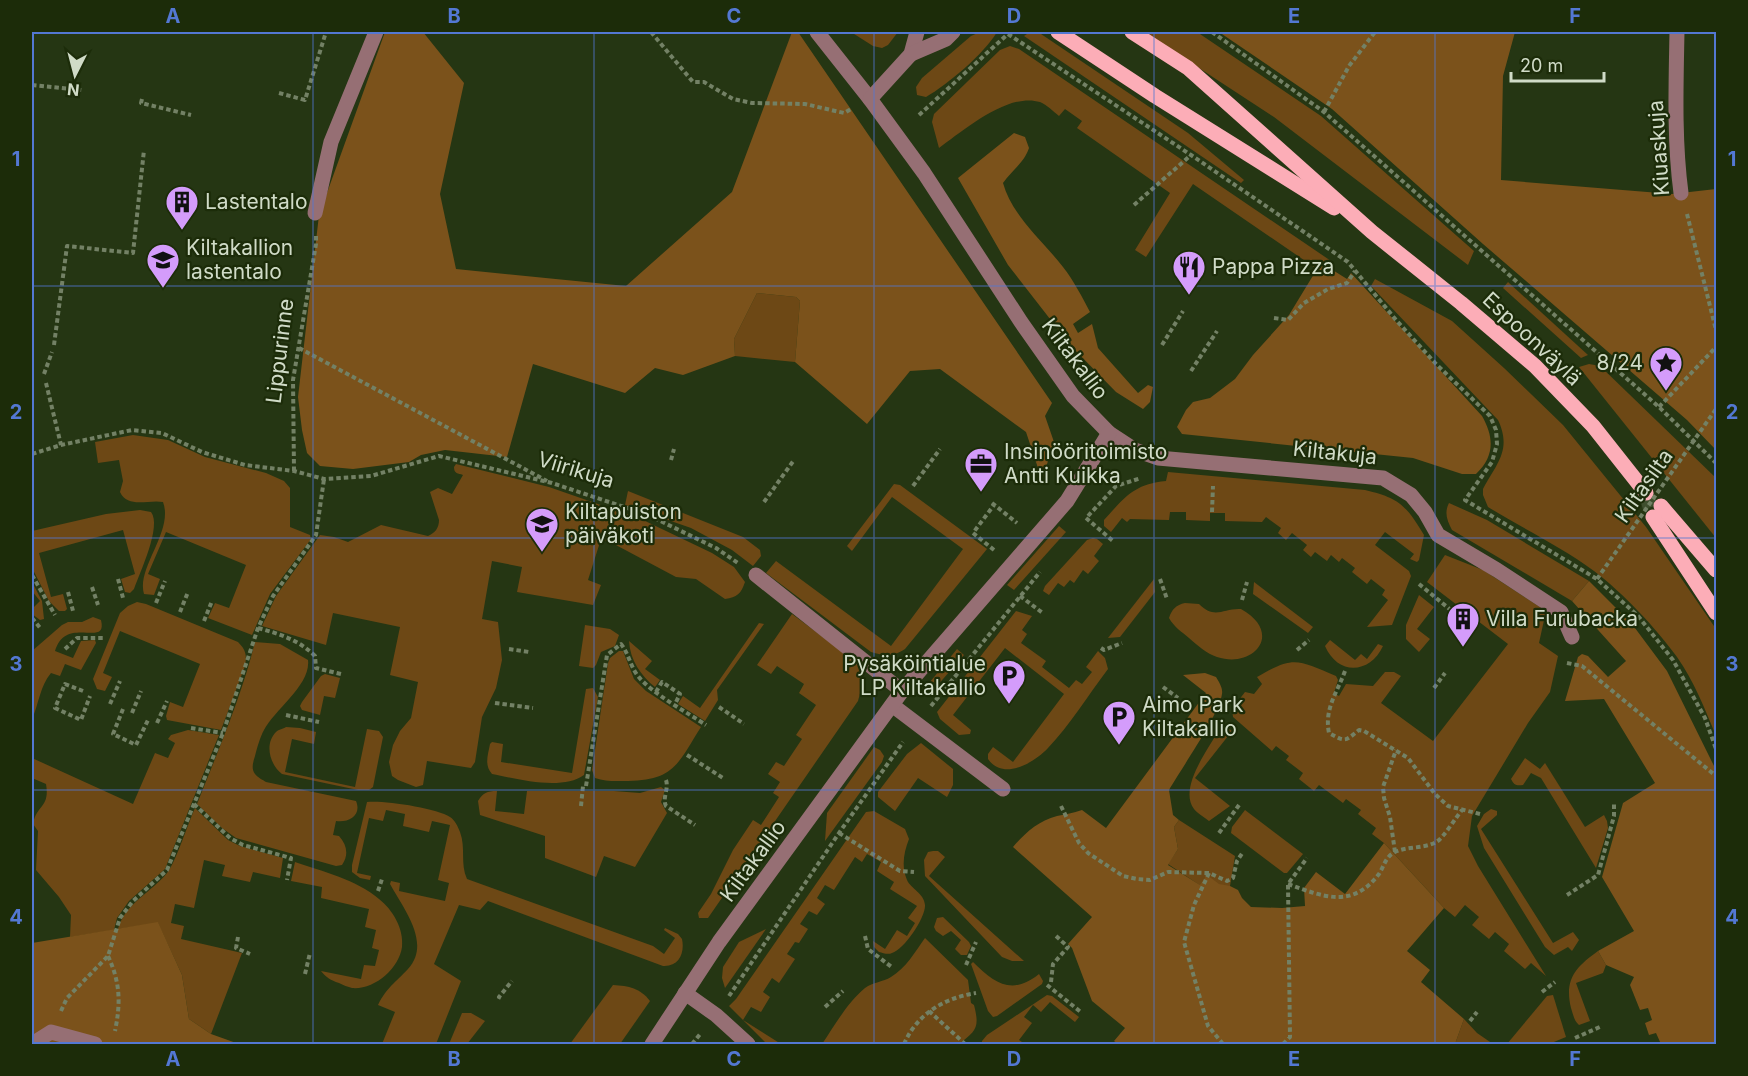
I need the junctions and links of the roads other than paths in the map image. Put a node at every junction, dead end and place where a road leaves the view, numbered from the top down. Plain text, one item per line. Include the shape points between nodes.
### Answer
1 (376, 32) edge
2 (817, 32) edge
3 (917, 32) edge
4 (953, 32) edge
5 (1058, 32) edge
6 (1132, 32) edge
7 (1677, 32) edge
8 (911, 54) junction
9 (870, 99) junction
10 (1681, 192) road end
11 (315, 213) road end
12 (1372, 232) junction
13 (1109, 433) junction
14 (1646, 493) tunnel mouth
15 (1716, 570) edge
16 (756, 575) road end
17 (1716, 613) edge
18 (1572, 636) dead end
19 (902, 691) junction
20 (892, 705) junction
21 (1004, 789) dead end
22 (685, 993) junction
23 (32, 1044) edge
24 (95, 1044) edge
25 (652, 1044) edge
26 (748, 1044) edge

1 - 11 street via 331,142
2 - 9 street, Kiltakallio
3 - 8 street
4 - 8 street
5 - 12 main road, Espoonväylä
6 - 12 main road, Espoonväylä via 1188,68
7 - 10 street, Kiuaskuja
8 - 9 street
9 - 13 street, Kiltakallio via 924,172 1073,396
12 - 14 main road, Espoonväylä via 1534,366 1593,426
13 - 18 street, Kiltakuja via 1135,450 1158,458 1383,478 1411,495 1438,535 1561,612
13 - 19 street, Kiltakallio via 1066,501
15 - 17 main road via 1657,511
16 - 19 street
19 - 20 street, Kiltakallio
20 - 21 street
20 - 22 street, Kiltakallio
22 - 25 street, Kiltakallio
22 - 26 street
23 - 24 street via 51,1032

